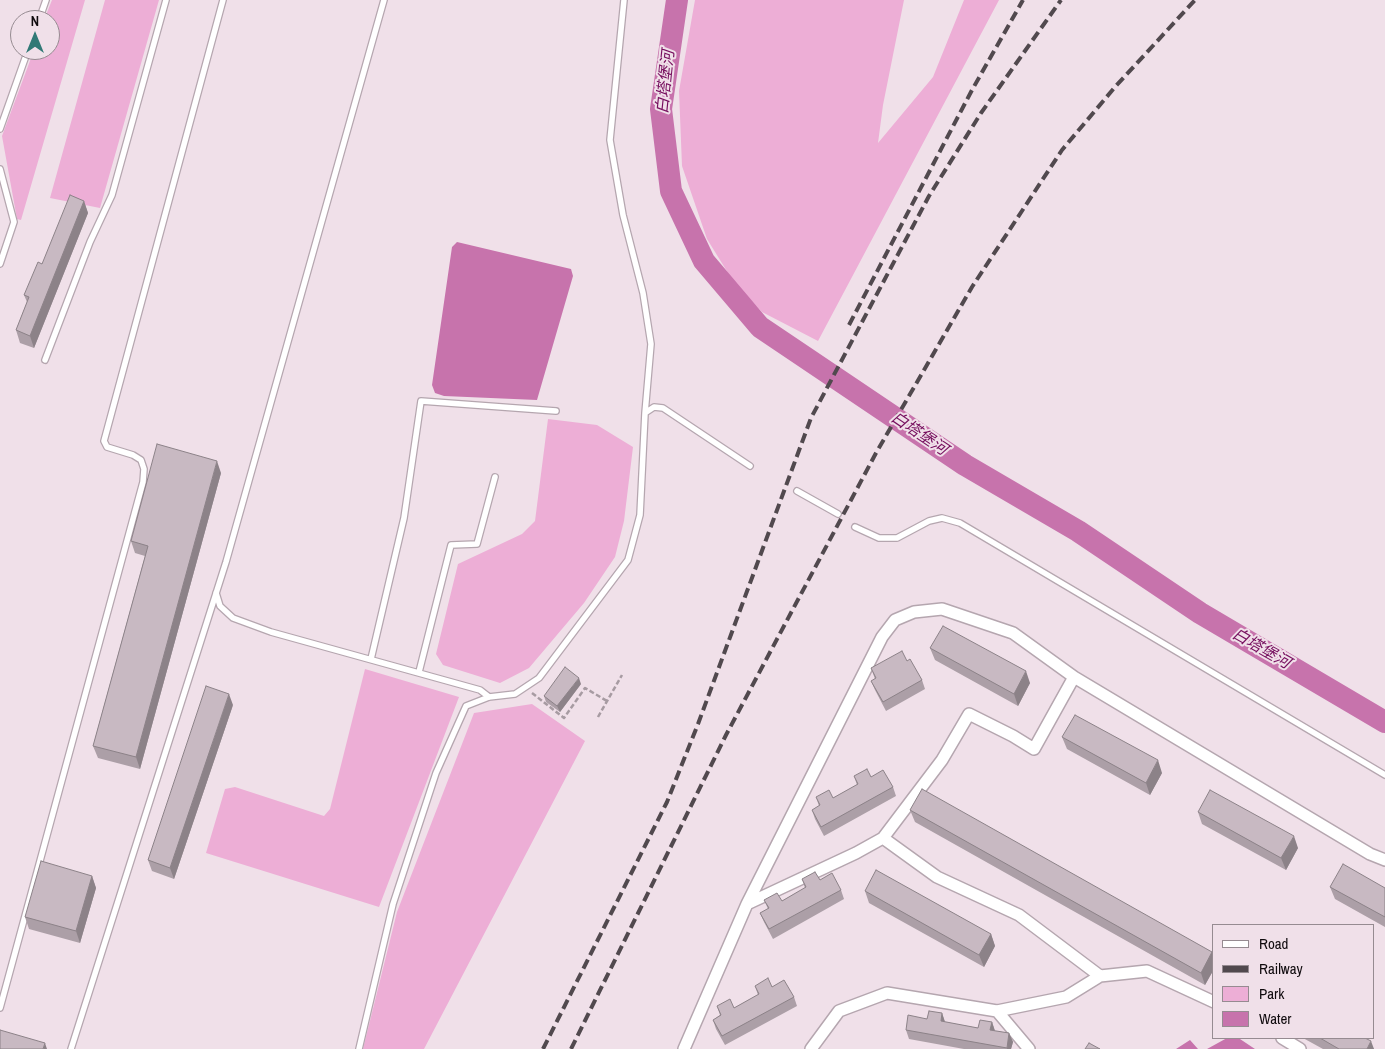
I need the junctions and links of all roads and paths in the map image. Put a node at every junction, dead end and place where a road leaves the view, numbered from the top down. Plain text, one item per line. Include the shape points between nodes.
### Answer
1 (166, 0) edge
2 (223, 0) edge
3 (384, 0) edge
4 (624, 0) edge
5 (24, 60) edge
6 (0, 128) edge
7 (0, 170) edge
8 (0, 264) edge
9 (46, 360) dead end
10 (556, 411) dead end
11 (645, 413) junction
12 (750, 466) dead end
13 (495, 477) dead end
14 (797, 491) dead end
15 (838, 514) dead end
16 (855, 527) dead end
17 (216, 593) junction
18 (371, 659) junction
19 (419, 672) junction
20 (622, 675) dead end
21 (1074, 677) junction
22 (524, 688) junction
23 (489, 697) junction
24 (607, 701) junction
25 (598, 717) dead end
26 (1385, 775) edge
27 (883, 838) junction
28 (1385, 860) edge
29 (747, 904) junction
30 (1100, 976) junction
31 (1212, 1001) edge
32 (0, 1008) edge
33 (997, 1011) junction
34 (1284, 1039) edge
35 (71, 1049) edge
36 (359, 1049) edge
37 (684, 1049) edge
38 (811, 1049) edge
39 (1030, 1049) edge
40 (1300, 1049) edge

1 - 9 lane via 112,195 90,242
2 - 32 lane via 104,441 107,447 141,460 143,482
3 - 17 lane
4 - 11 lane via 610,140 651,344
5 - 6 lane
7 - 8 lane via 14,222
10 - 18 lane via 421,401 404,518
11 - 12 lane via 654,407 663,408
11 - 22 lane via 640,515 628,560 539,678
13 - 19 lane via 477,544 451,545
14 - 15 lane
16 - 26 lane via 879,538 897,538 929,521 942,518 960,523
17 - 18 lane via 220,606 232,618
17 - 35 lane
18 - 19 lane
19 - 23 lane via 480,690
20 - 24 path
21 - 27 street via 1034,749 969,714 942,760
21 - 28 street
21 - 29 street via 1013,633 942,608 914,612 895,620 882,637
22 - 23 lane via 515,694
22 - 24 path via 564,718 585,688
23 - 36 lane via 466,706 436,772 393,904
24 - 25 path
27 - 29 street
27 - 30 street via 937,877 1019,915
29 - 37 street
30 - 31 street via 1147,972
30 - 33 street via 1066,997
33 - 38 street via 888,993 839,1011
33 - 39 street
34 - 40 street

